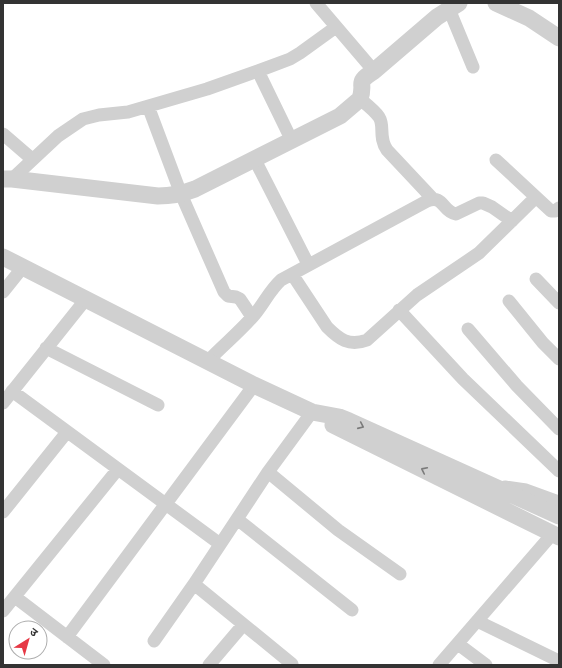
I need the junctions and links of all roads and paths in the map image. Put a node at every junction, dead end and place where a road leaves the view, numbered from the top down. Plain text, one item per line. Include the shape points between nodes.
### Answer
1 (316, 3) edge
2 (498, 4) edge
3 (454, 6) edge
4 (336, 27) junction
5 (559, 38) edge
6 (473, 67) dead end
7 (258, 71) junction
8 (374, 71) junction
9 (360, 99) junction
10 (148, 106) junction
11 (3, 134) edge
12 (292, 141) junction
13 (32, 160) junction
14 (255, 160) junction
15 (496, 160) dead end
16 (8, 179) edge
17 (181, 194) junction
18 (433, 199) junction
19 (538, 199) junction
20 (559, 208) edge
21 (512, 222) junction
22 (3, 257) edge
23 (308, 264) junction
24 (23, 267) junction
25 (292, 274) junction
26 (536, 279) dead end
27 (3, 292) edge
28 (86, 299) junction
29 (509, 301) dead end
30 (559, 303) edge
31 (399, 310) junction
32 (252, 317) junction
33 (468, 328) dead end
34 (46, 348) junction
35 (559, 359) edge
36 (208, 361) junction
37 (254, 385) junction
38 (12, 391) junction
39 (3, 403) edge
40 (158, 405) dead end
41 (318, 413) junction
42 (559, 429) edge
43 (67, 432) junction
44 (118, 469) junction
45 (559, 471) edge
46 (268, 472) junction
47 (165, 504) junction
48 (559, 505) edge
49 (3, 512) edge
50 (237, 519) junction
51 (555, 541) edge
52 (220, 544) junction
53 (400, 574) dead end
54 (194, 584) junction
55 (15, 597) junction
56 (352, 610) dead end
57 (3, 611) edge
58 (477, 621) junction
59 (243, 625) junction
60 (67, 637) junction
61 (154, 641) dead end
62 (458, 644) junction
63 (559, 661) edge
64 (292, 664) dead end
65 (104, 665) edge
66 (209, 665) edge
67 (439, 665) edge
68 (486, 665) edge

1 - 4 street
2 - 5 street via 529,18
3 - 6 street
3 - 8 street
4 - 7 street via 300,53
4 - 8 street
7 - 10 street
7 - 12 street
8 - 9 street via 362,81
9 - 12 street via 340,116
9 - 18 street via 379,117 384,146
10 - 13 street via 83,119 66,129
10 - 17 street
11 - 13 street
12 - 14 street
13 - 16 street
14 - 17 street
14 - 23 street
15 - 19 street
16 - 17 street via 158,196
17 - 32 street via 224,292 228,296 240,299
18 - 21 street via 456,214 479,203 487,204
18 - 23 street
19 - 20 street via 551,211
19 - 21 street via 533,200
21 - 31 street via 479,253
22 - 24 street
23 - 25 street
24 - 27 street
24 - 28 street
25 - 31 street via 327,327 342,340 354,343 367,340
25 - 32 street via 275,285
26 - 30 street
28 - 34 street
28 - 36 street
29 - 35 street
31 - 45 street via 463,380
32 - 36 street
33 - 42 street via 517,386
34 - 38 street
34 - 40 street
36 - 37 street
37 - 41 street
37 - 47 street
38 - 39 street
38 - 43 street
41 - 46 street
41 -> 48 street via 349,421 493,486
51 -> 41 street via 450,483 341,430
43 - 44 street
43 - 49 street
44 - 47 street
44 - 55 street
46 - 50 street
46 - 53 street via 338,530
47 - 52 street
47 - 60 street
50 - 52 street
50 - 56 street
51 - 58 street
52 - 54 street
54 - 59 street
54 - 61 street
55 - 57 street
55 - 60 street
58 - 62 street
58 - 63 street
59 - 64 street
59 - 66 street
60 - 65 street
62 - 67 street
62 - 68 street

